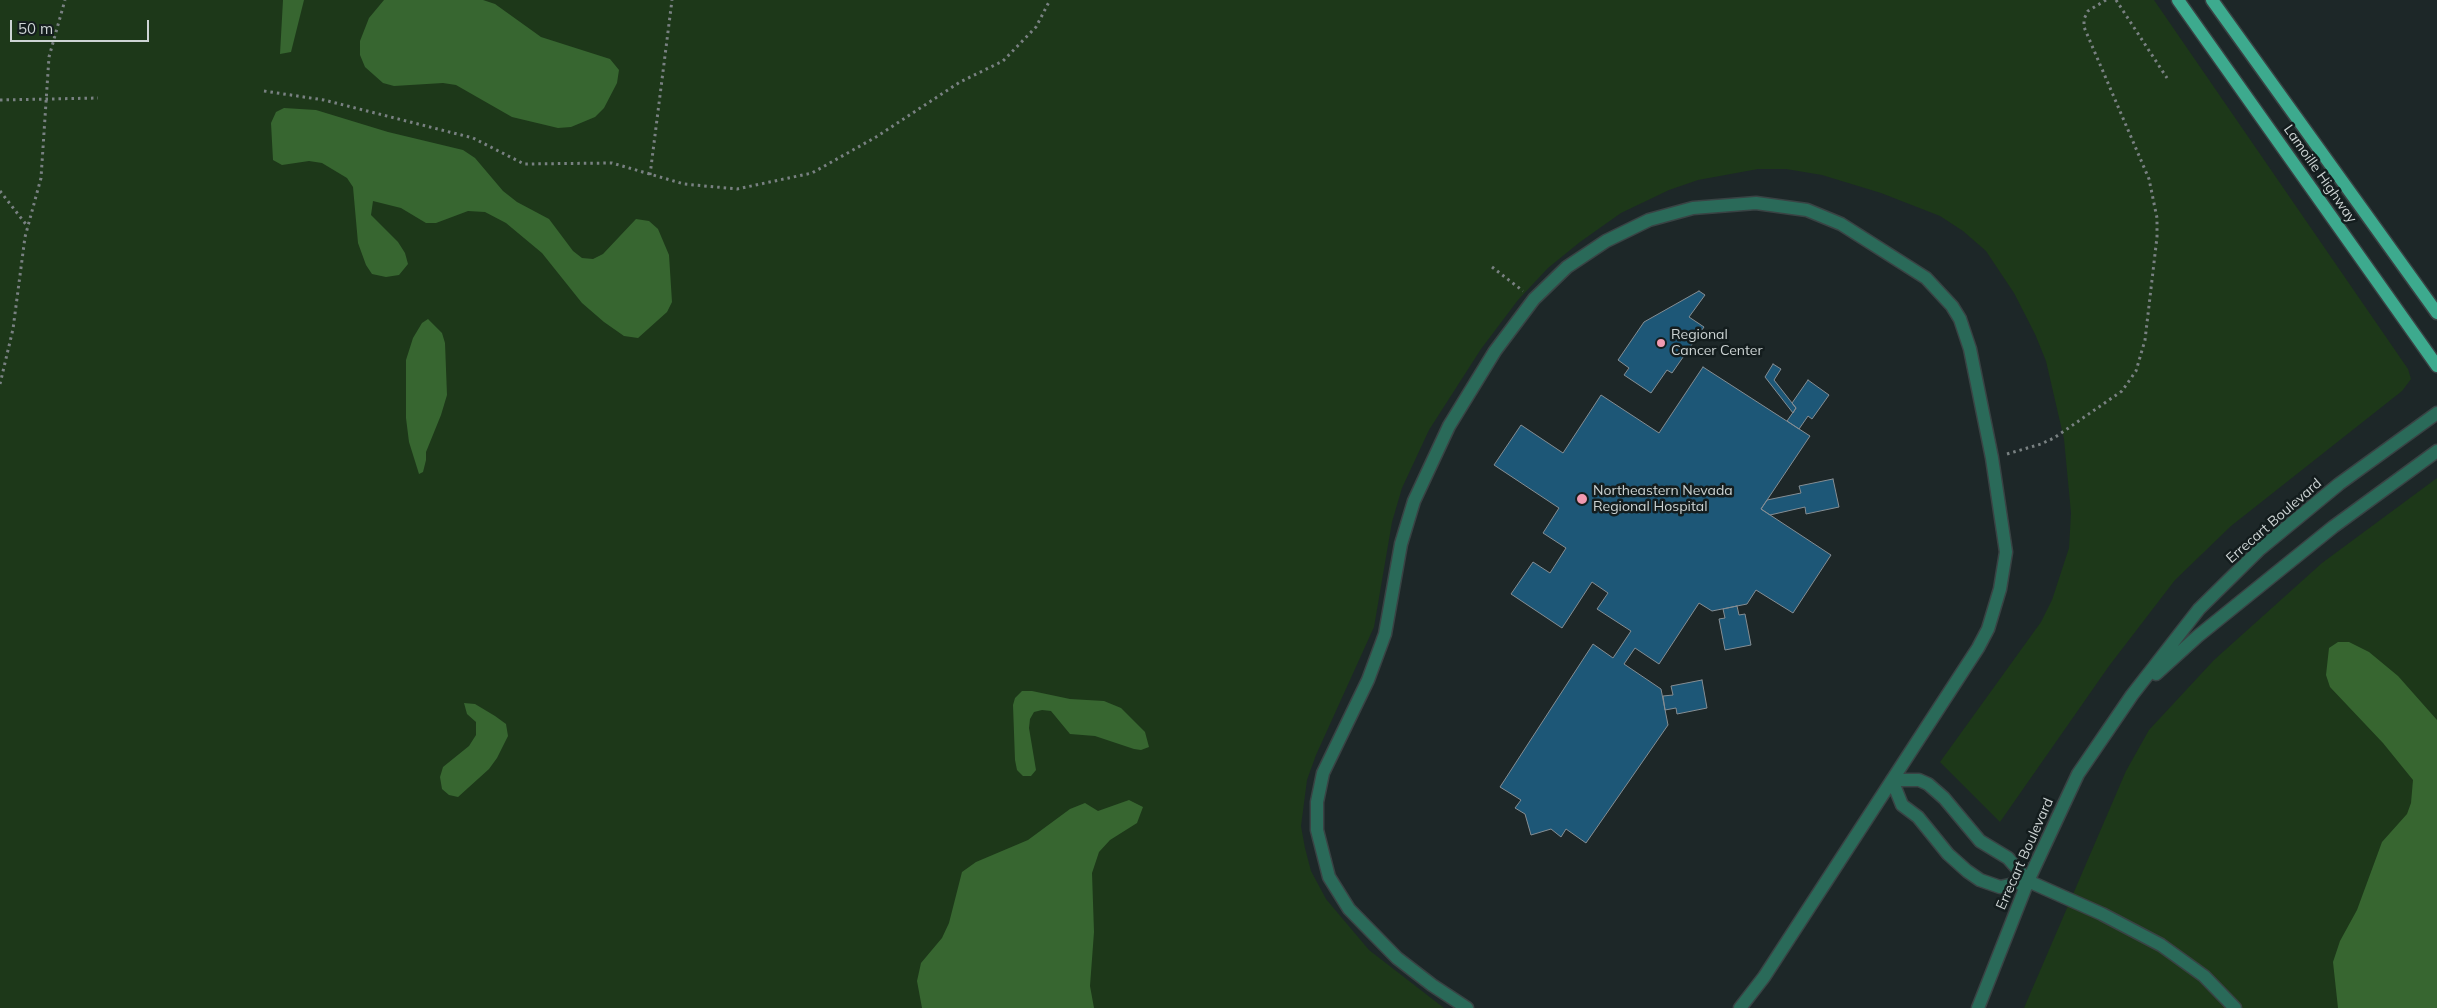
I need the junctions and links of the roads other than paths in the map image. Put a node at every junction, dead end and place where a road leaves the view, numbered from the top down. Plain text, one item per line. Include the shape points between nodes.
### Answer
1 (2178, 0) edge
2 (2212, 0) edge
3 (2437, 313) edge
4 (2437, 366) edge
5 (2437, 413) edge
6 (2437, 451) edge
7 (2132, 696) junction
8 (1892, 780) junction
9 (2028, 881) junction
10 (1467, 1008) edge
11 (1740, 1008) edge
12 (1978, 1008) edge
13 (2235, 1008) edge

1 - 4 main road, Lamoille Highway
2 - 3 main road, Lamoille Highway
5 - 7 street, Errecart Boulevard via 2339,484 2260,549 2199,609
6 - 7 street, Errecart Boulevard via 2333,527 2198,636
7 - 9 street, Errecart Boulevard via 2078,774
8 - 9 street via 1919,780 1928,784 1980,841 2008,858
8 - 9 street via 1902,805 1918,817 1948,854 1967,871 2000,888
8 - 10 street via 1978,648 1994,610 2004,572 2006,552 1992,458 1970,349 1960,319 1952,306 1920,274 1825,216 1785,205 1715,204 1634,227 1585,254 1534,299 1459,408 1414,501 1401,544 1386,634 1368,680 1323,773 1316,815 1328,877 1349,909 1398,958
8 - 11 street via 1764,977
9 - 12 street, Errecart Boulevard
9 - 13 street via 2161,945 2204,976

